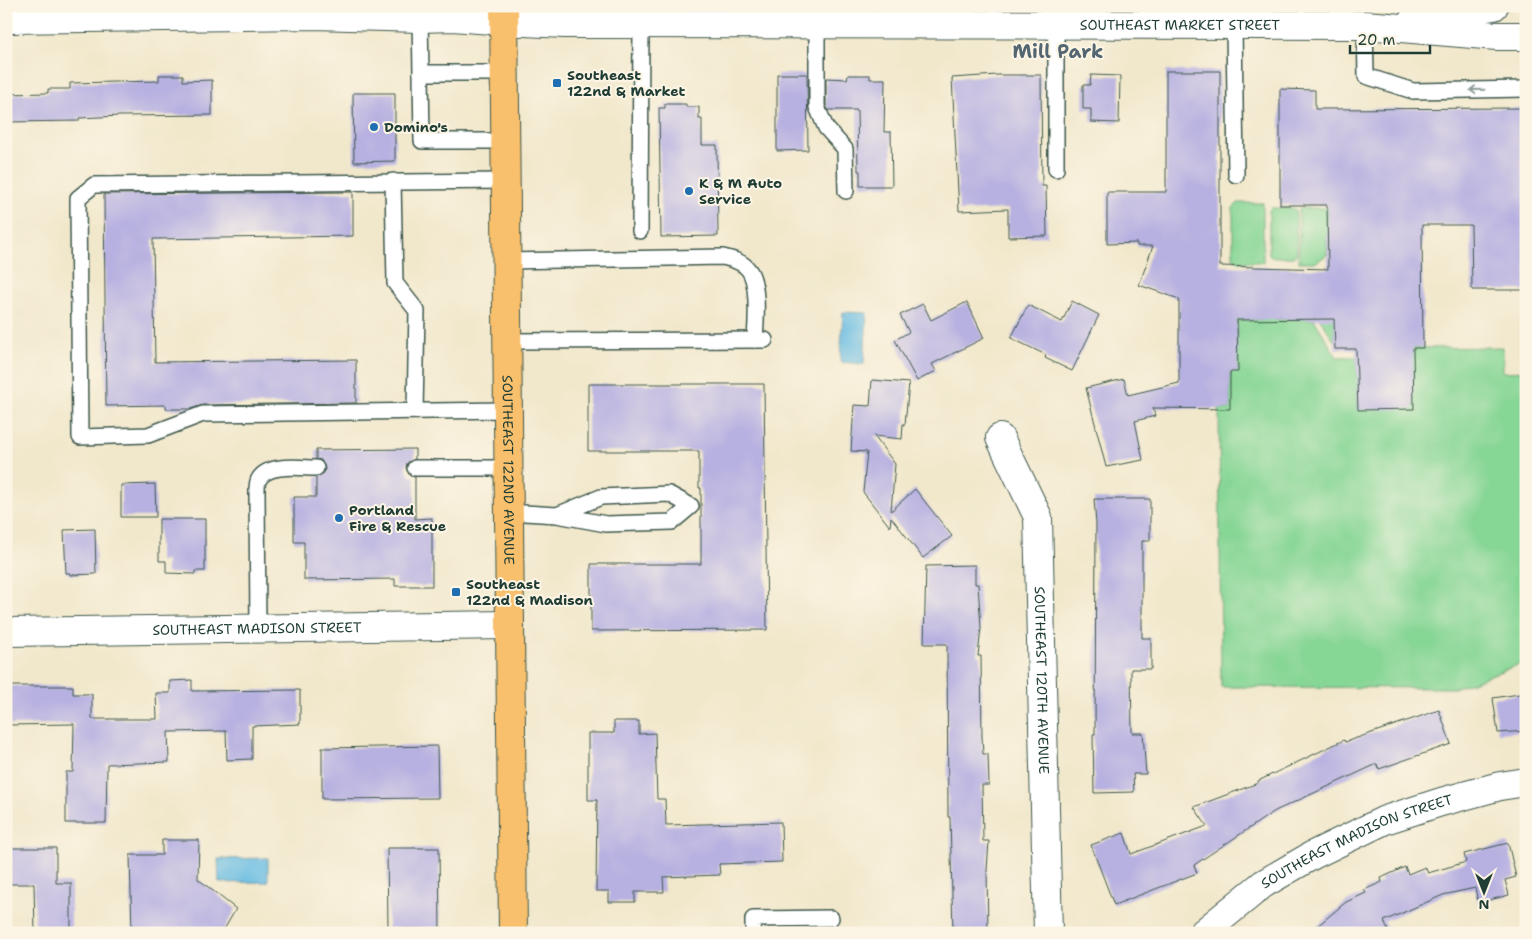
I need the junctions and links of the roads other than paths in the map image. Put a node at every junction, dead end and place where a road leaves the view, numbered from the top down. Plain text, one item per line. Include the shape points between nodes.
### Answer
1 (1494, 6) edge
2 (504, 14) edge
3 (744, 16) edge
4 (910, 16) edge
5 (420, 18) junction
6 (6, 20) edge
7 (641, 24) junction
8 (817, 25) junction
9 (1056, 25) junction
10 (1234, 25) junction
11 (1365, 25) junction
12 (1526, 36) edge
13 (421, 73) junction
14 (505, 73) junction
15 (1526, 89) edge
16 (505, 142) junction
17 (1056, 169) dead end
18 (1236, 174) dead end
19 (393, 181) junction
20 (506, 181) junction
21 (846, 191) dead end
22 (640, 231) dead end
23 (506, 261) junction
24 (506, 341) junction
25 (507, 410) junction
26 (415, 411) junction
27 (1000, 438) dead end
28 (316, 468) dead end
29 (415, 468) dead end
30 (508, 468) junction
31 (508, 512) junction
32 (557, 515) junction
33 (509, 625) junction
34 (258, 628) junction
35 (6, 632) edge
36 (1526, 782) edge
37 (831, 918) dead end
38 (513, 933) edge
39 (753, 933) edge
40 (1048, 933) edge
41 (1204, 933) edge

1 - 11 street, SOUTHEAST MARKET STREET
2 - 5 street, SOUTHEAST MARKET STREET
2 - 7 street, SOUTHEAST MARKET STREET via 565,24
2 - 14 main road, SOUTHEAST 122ND AVENUE
3 - 7 street, SOUTHEAST MARKET STREET
3 - 8 street, SOUTHEAST MARKET STREET
4 - 8 street, SOUTHEAST MARKET STREET
4 - 9 street, SOUTHEAST MARKET STREET
5 - 6 street, SOUTHEAST MARKET STREET via 314,15
5 - 13 lane
7 - 22 lane
8 - 21 lane via 817,107 826,128 845,149
9 - 10 street, SOUTHEAST MARKET STREET
9 - 17 lane
10 - 11 street, SOUTHEAST MARKET STREET
10 - 18 lane
11 - 12 street, SOUTHEAST MARKET STREET
15 -> 11 lane via 1412,91 1366,76
13 - 14 lane
13 - 16 lane via 422,141
14 - 16 main road, SOUTHEAST 122ND AVENUE
16 - 20 main road, SOUTHEAST 122ND AVENUE
19 - 20 lane
19 - 26 lane via 395,283 417,311
19 - 26 lane via 94,185 78,198 80,437 148,435 203,414
20 - 23 main road, SOUTHEAST 122ND AVENUE
23 - 24 main road, SOUTHEAST 122ND AVENUE
23 - 24 lane via 723,257 736,260 748,268 754,285 760,340
24 - 25 main road, SOUTHEAST 122ND AVENUE
25 - 26 lane
25 - 30 main road, SOUTHEAST 122ND AVENUE
27 - 40 street, SOUTHEAST 120TH AVENUE via 1038,517
28 - 34 lane via 268,470 259,479
29 - 30 lane
30 - 31 main road, SOUTHEAST 122ND AVENUE
31 - 32 lane
31 - 33 main road, SOUTHEAST 122ND AVENUE
32 - 32 lane via 606,524 672,522 692,506 668,494 601,498
33 - 34 street, SOUTHEAST MADISON STREET
33 - 38 main road, SOUTHEAST 122ND AVENUE
34 - 35 street, SOUTHEAST MADISON STREET
36 - 41 street, SOUTHEAST MADISON STREET via 1500,786 1385,820 1263,884
37 - 39 lane via 753,919

